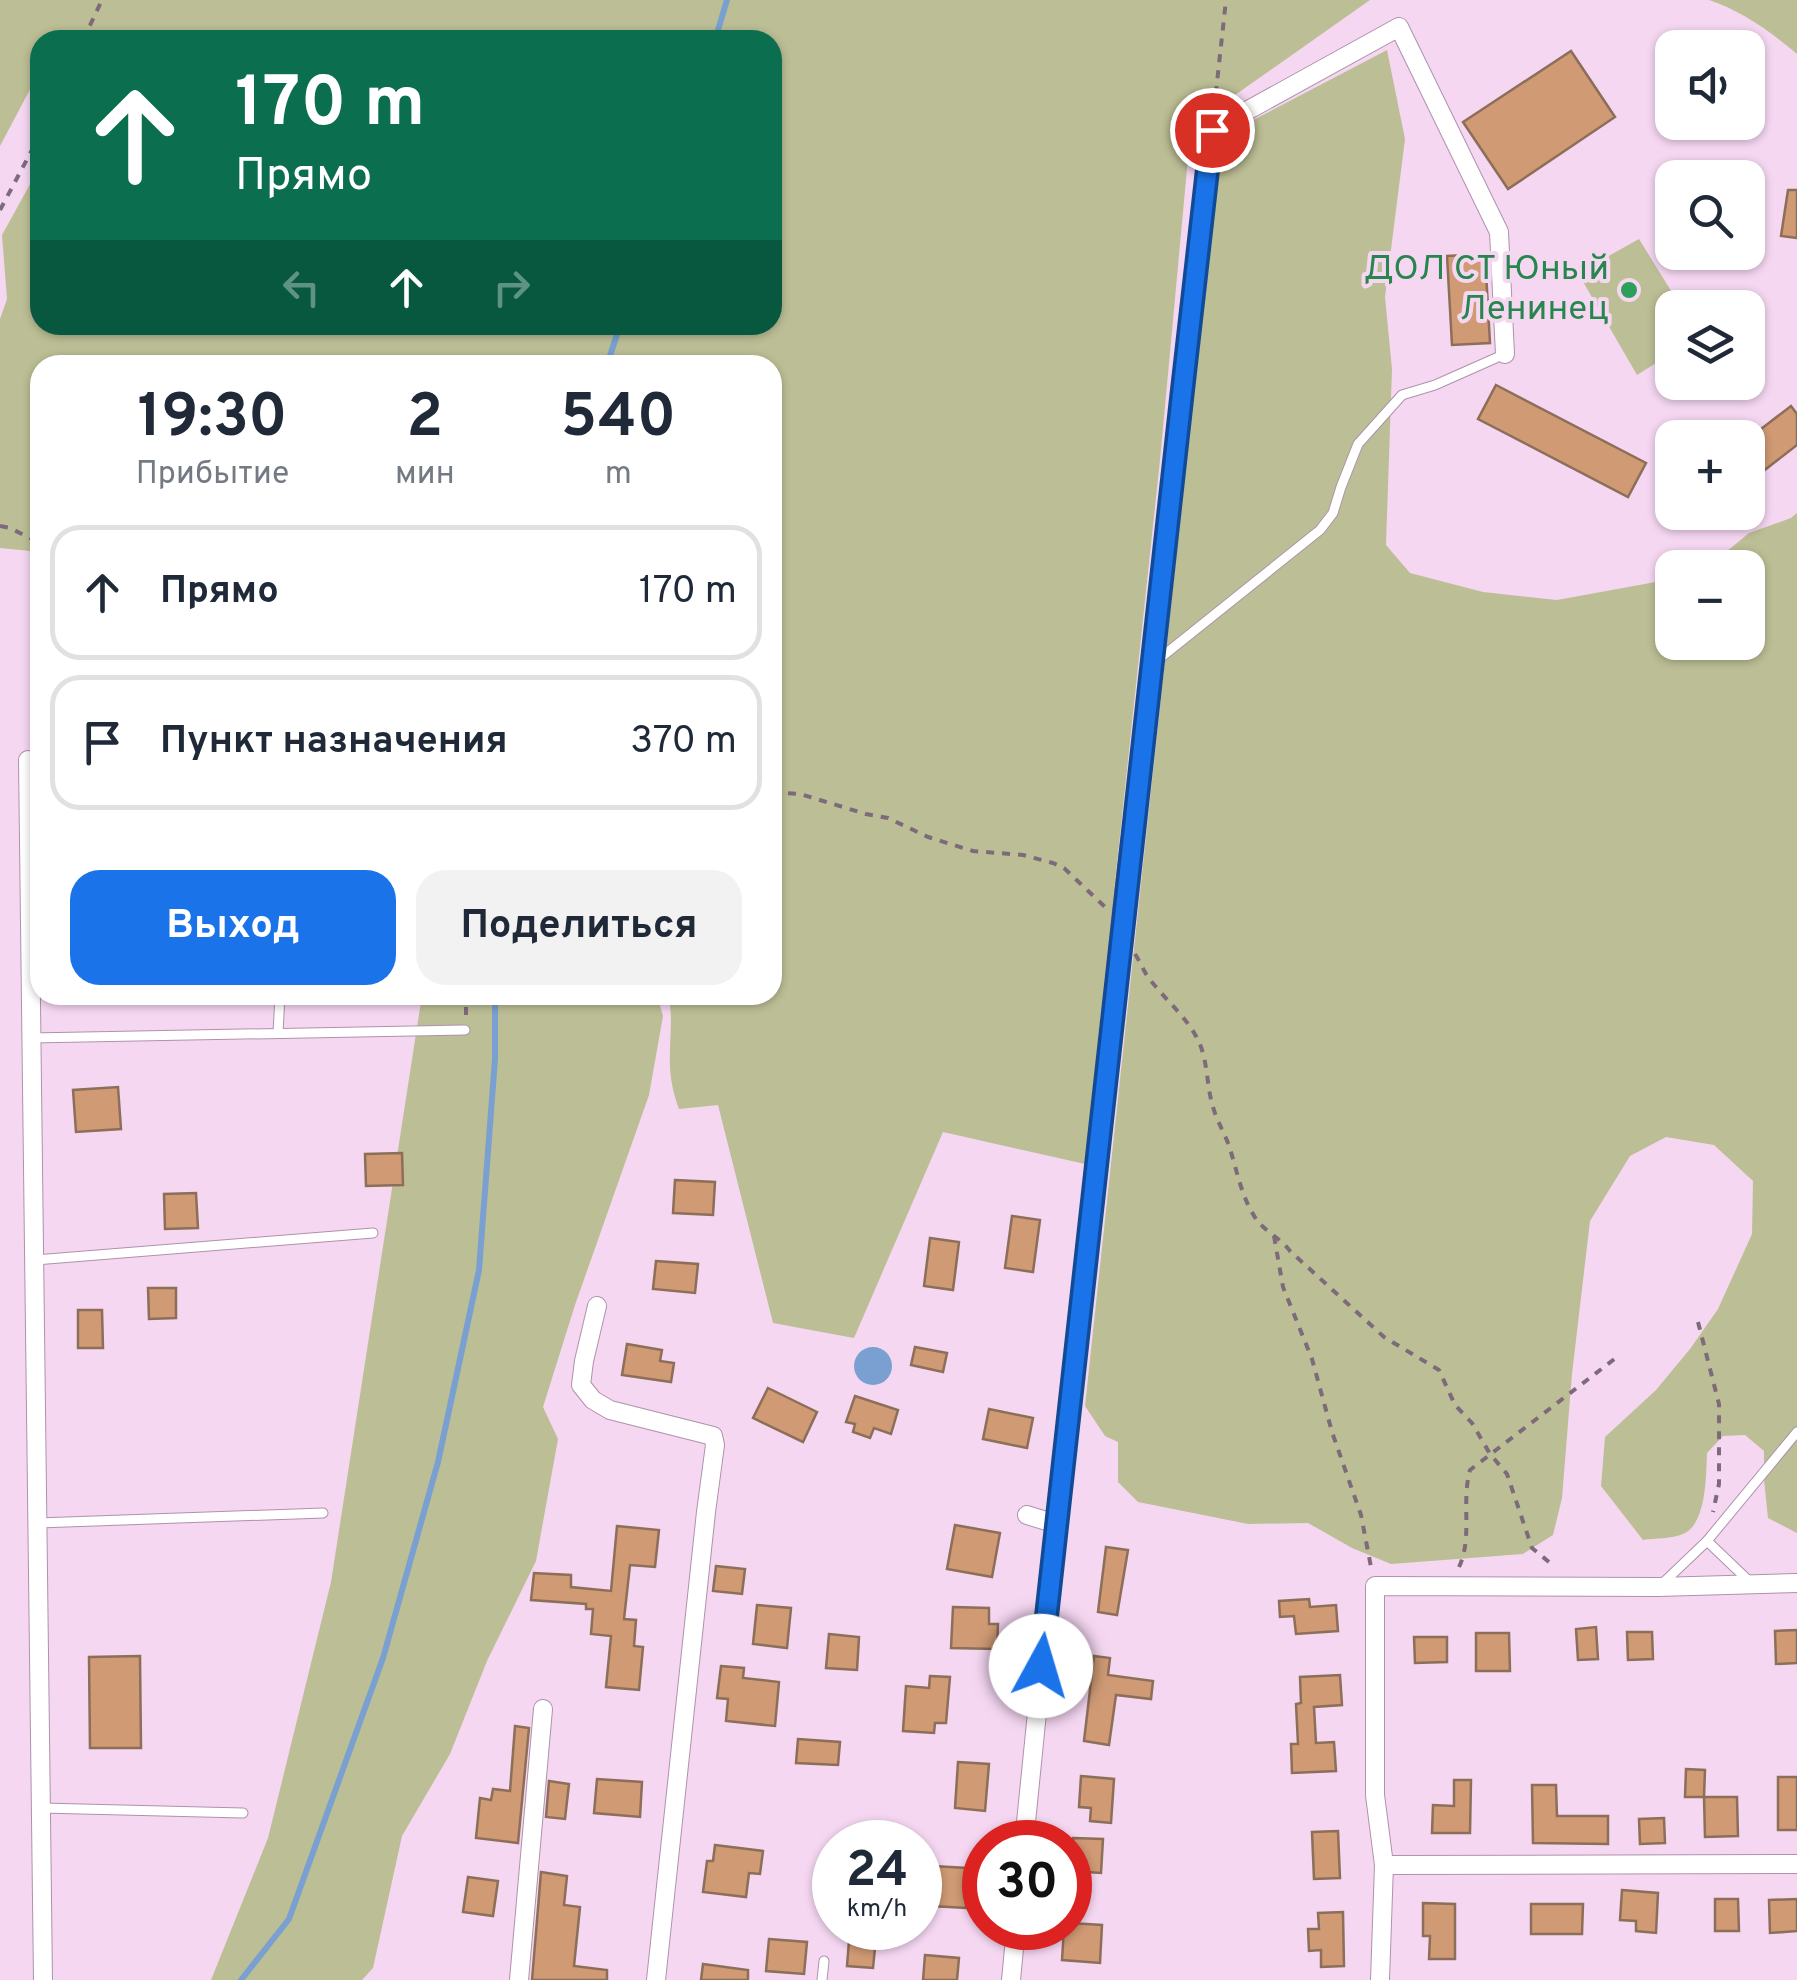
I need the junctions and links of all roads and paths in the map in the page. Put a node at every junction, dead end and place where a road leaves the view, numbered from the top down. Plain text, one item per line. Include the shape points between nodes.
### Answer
1 (102, 0) edge
2 (1226, 0) edge
3 (88, 30) edge
4 (1212, 130) junction
5 (30, 154) edge
6 (0, 210) edge
7 (1505, 354) joint
8 (0, 526) edge
9 (30, 537) edge
10 (1152, 665) junction
11 (782, 793) edge
12 (1121, 918) junction
13 (1130, 946) dead end
14 (31, 1005) edge
15 (279, 1005) edge
16 (466, 1005) edge
17 (465, 1030) joint
18 (278, 1033) junction
19 (31, 1038) junction
20 (373, 1233) dead end
21 (1274, 1235) junction
22 (35, 1260) junction
23 (597, 1306) dead end
24 (1698, 1322) dead end
25 (1618, 1357) dead end
26 (1797, 1432) edge
27 (1490, 1454) junction
28 (323, 1513) dead end
29 (1028, 1515) dead end
30 (38, 1522) junction
31 (1056, 1524) junction
32 (1707, 1541) junction
33 (1797, 1582) edge
34 (1752, 1584) junction
35 (1375, 1586) junction
36 (1584, 1586) junction
37 (1443, 1587) junction
38 (1658, 1587) junction
39 (543, 1709) dead end
40 (41, 1808) junction
41 (243, 1813) dead end
42 (1026, 1820) edge
43 (1797, 1864) edge
44 (1384, 1865) junction
45 (1014, 1950) edge
46 (824, 1961) dead end
47 (43, 1980) edge
48 (519, 1980) edge
49 (656, 1980) edge
50 (822, 1980) edge
51 (1011, 1980) edge
52 (1380, 1980) edge

1 - 3 path
2 - 4 path
4 - 7 street via 1400,28 1499,232
4 - 10 street
5 - 6 path
7 - 10 lane via 1402,396 1358,444 1333,514 1320,530
8 - 9 path
10 - 12 street
11 - 12 path via 888,818 973,850 1053,863
12 - 31 street
13 - 21 path via 1201,1046 1234,1170 1251,1212
14 - 19 street
15 - 18 lane
16 - 17 path
17 - 18 lane
18 - 19 lane
19 - 22 street
20 - 22 lane
21 - 27 path via 1384,1336 1439,1370
21 - 35 path via 1283,1288 1362,1516
22 - 30 street
23 - 49 street via 582,1385 593,1400 713,1436 716,1444
24 - 32 path via 1719,1404 1720,1484
25 - 27 path
26 - 32 lane
27 - 36 path via 1508,1474 1532,1548
27 - 37 path via 1470,1470 1466,1547
28 - 30 lane
29 - 31 street
30 - 40 street
31 - 42 street
32 - 34 lane
32 - 38 lane
33 - 34 street
34 - 38 street
35 - 37 street
35 - 44 street via 1375,1796
36 - 37 street
36 - 38 street
39 - 48 street
40 - 41 lane
40 - 47 street
43 - 44 street
44 - 52 street
45 - 51 street
46 - 50 lane

